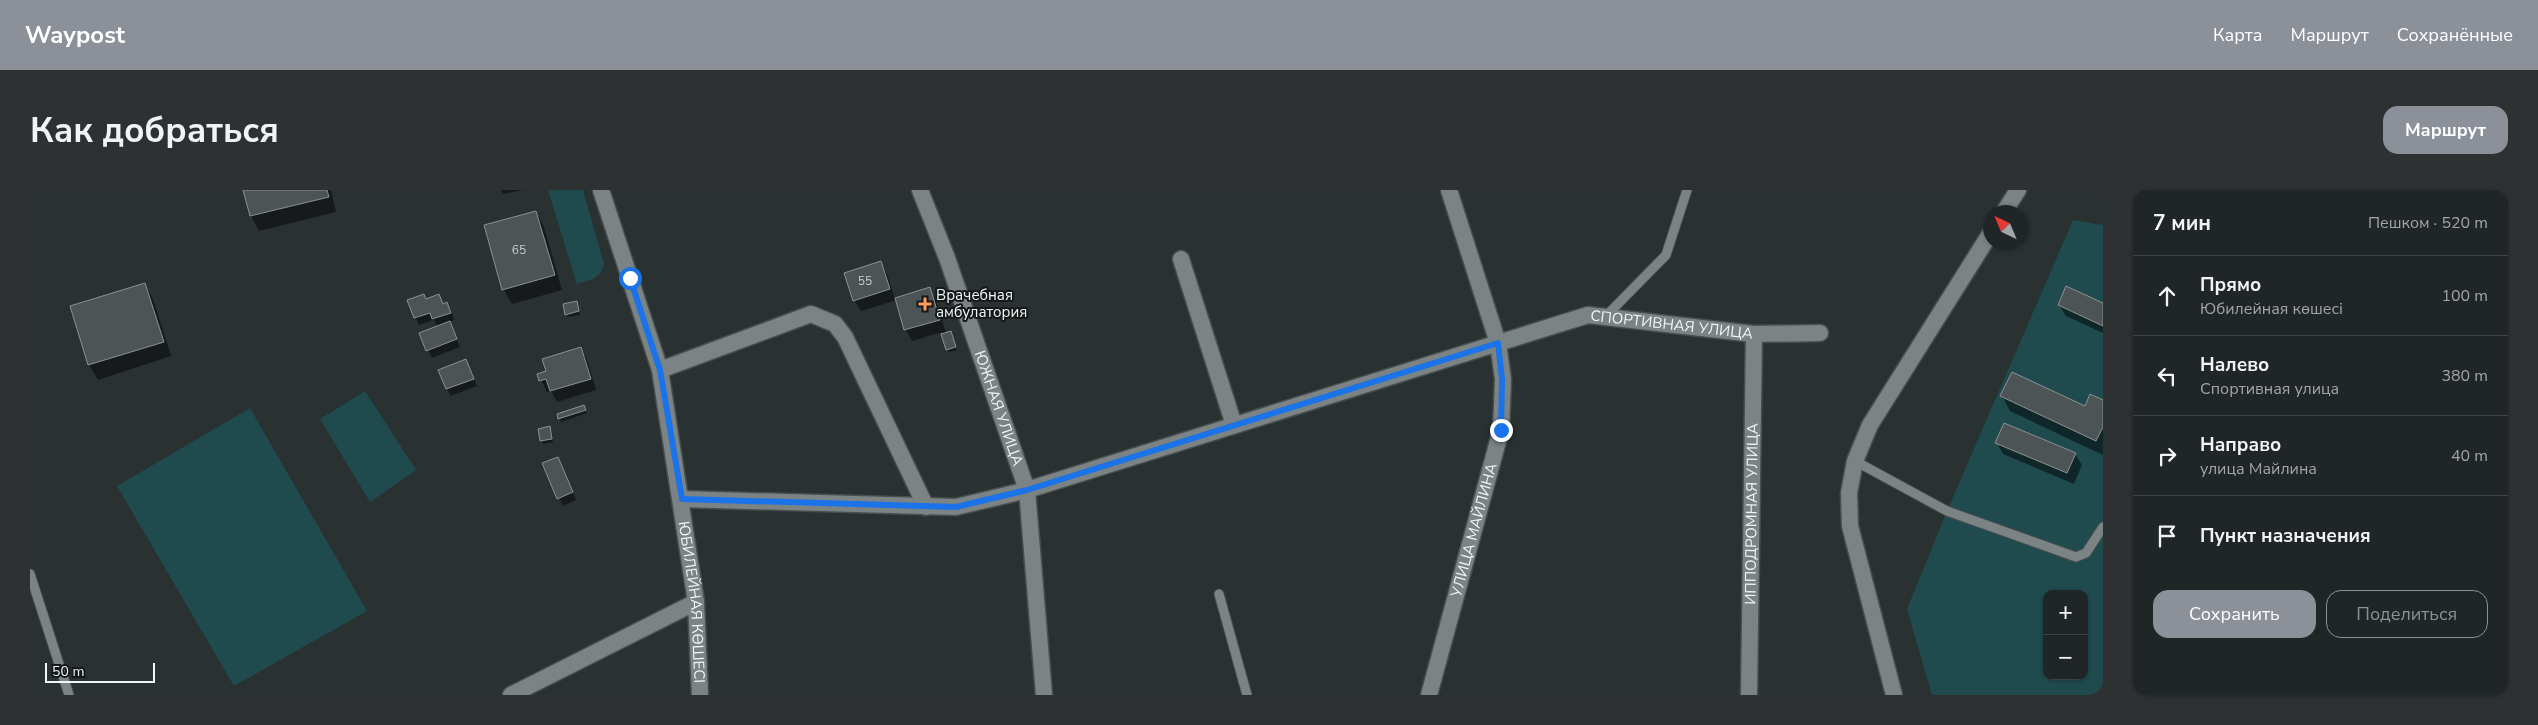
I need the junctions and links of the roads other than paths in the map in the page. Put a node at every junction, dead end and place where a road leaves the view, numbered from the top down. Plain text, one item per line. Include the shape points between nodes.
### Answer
1 (602, 190) edge
2 (920, 190) edge
3 (1450, 190) edge
4 (1687, 190) edge
5 (2018, 190) edge
6 (2008, 205) edge
7 (1983, 245) edge
8 (1181, 259) dead end
9 (1606, 316) junction
10 (1820, 333) dead end
11 (1754, 334) junction
12 (1498, 343) junction
13 (660, 370) junction
14 (1234, 426) junction
15 (1855, 461) junction
16 (1027, 490) junction
17 (682, 499) junction
18 (926, 507) junction
19 (2103, 527) edge
20 (30, 574) edge
21 (1219, 594) dead end
22 (696, 602) junction
23 (68, 695) edge
24 (511, 695) edge
25 (700, 695) edge
26 (1044, 695) edge
27 (1247, 695) edge
28 (1429, 695) edge
29 (1749, 695) edge
30 (1894, 695) edge

1 - 13 street, ЮБИЛЕЙНАЯ КӨШЕСІ
2 - 16 street, ЮЖНАЯ УЛИЦА via 948,258
3 - 12 street, УЛИЦА МАЙЛИНА
4 - 9 lane via 1666,255
5 - 6 street
7 - 15 street via 1870,425
8 - 14 street
9 - 11 street, СПОРТИВНАЯ УЛИЦА
9 - 12 street, СПОРТИВНАЯ УЛИЦА via 1588,315
10 - 11 street, СПОРТИВНАЯ УЛИЦА
11 - 29 street, ИППОДРОМНАЯ УЛИЦА
12 - 14 street, СПОРТИВНАЯ УЛИЦА
12 - 28 street, УЛИЦА МАЙЛИНА via 1502,379 1501,430
13 - 17 street, ЮБИЛЕЙНАЯ КӨШЕСІ
13 - 18 street via 812,314 835,324 845,337
14 - 16 street, СПОРТИВНАЯ УЛИЦА
15 - 19 lane via 1947,511 2076,557 2086,553
15 - 30 street via 1849,493 1850,526
16 - 18 street, СПОРТИВНАЯ УЛИЦА via 956,507
16 - 26 street, ЮЖНАЯ УЛИЦА
17 - 18 street, СПОРТИВНАЯ УЛИЦА
17 - 22 street, ЮБИЛЕЙНАЯ КӨШЕСІ
20 - 23 lane
21 - 27 lane
22 - 24 street
22 - 25 street, ЮБИЛЕЙНАЯ КӨШЕСІ

